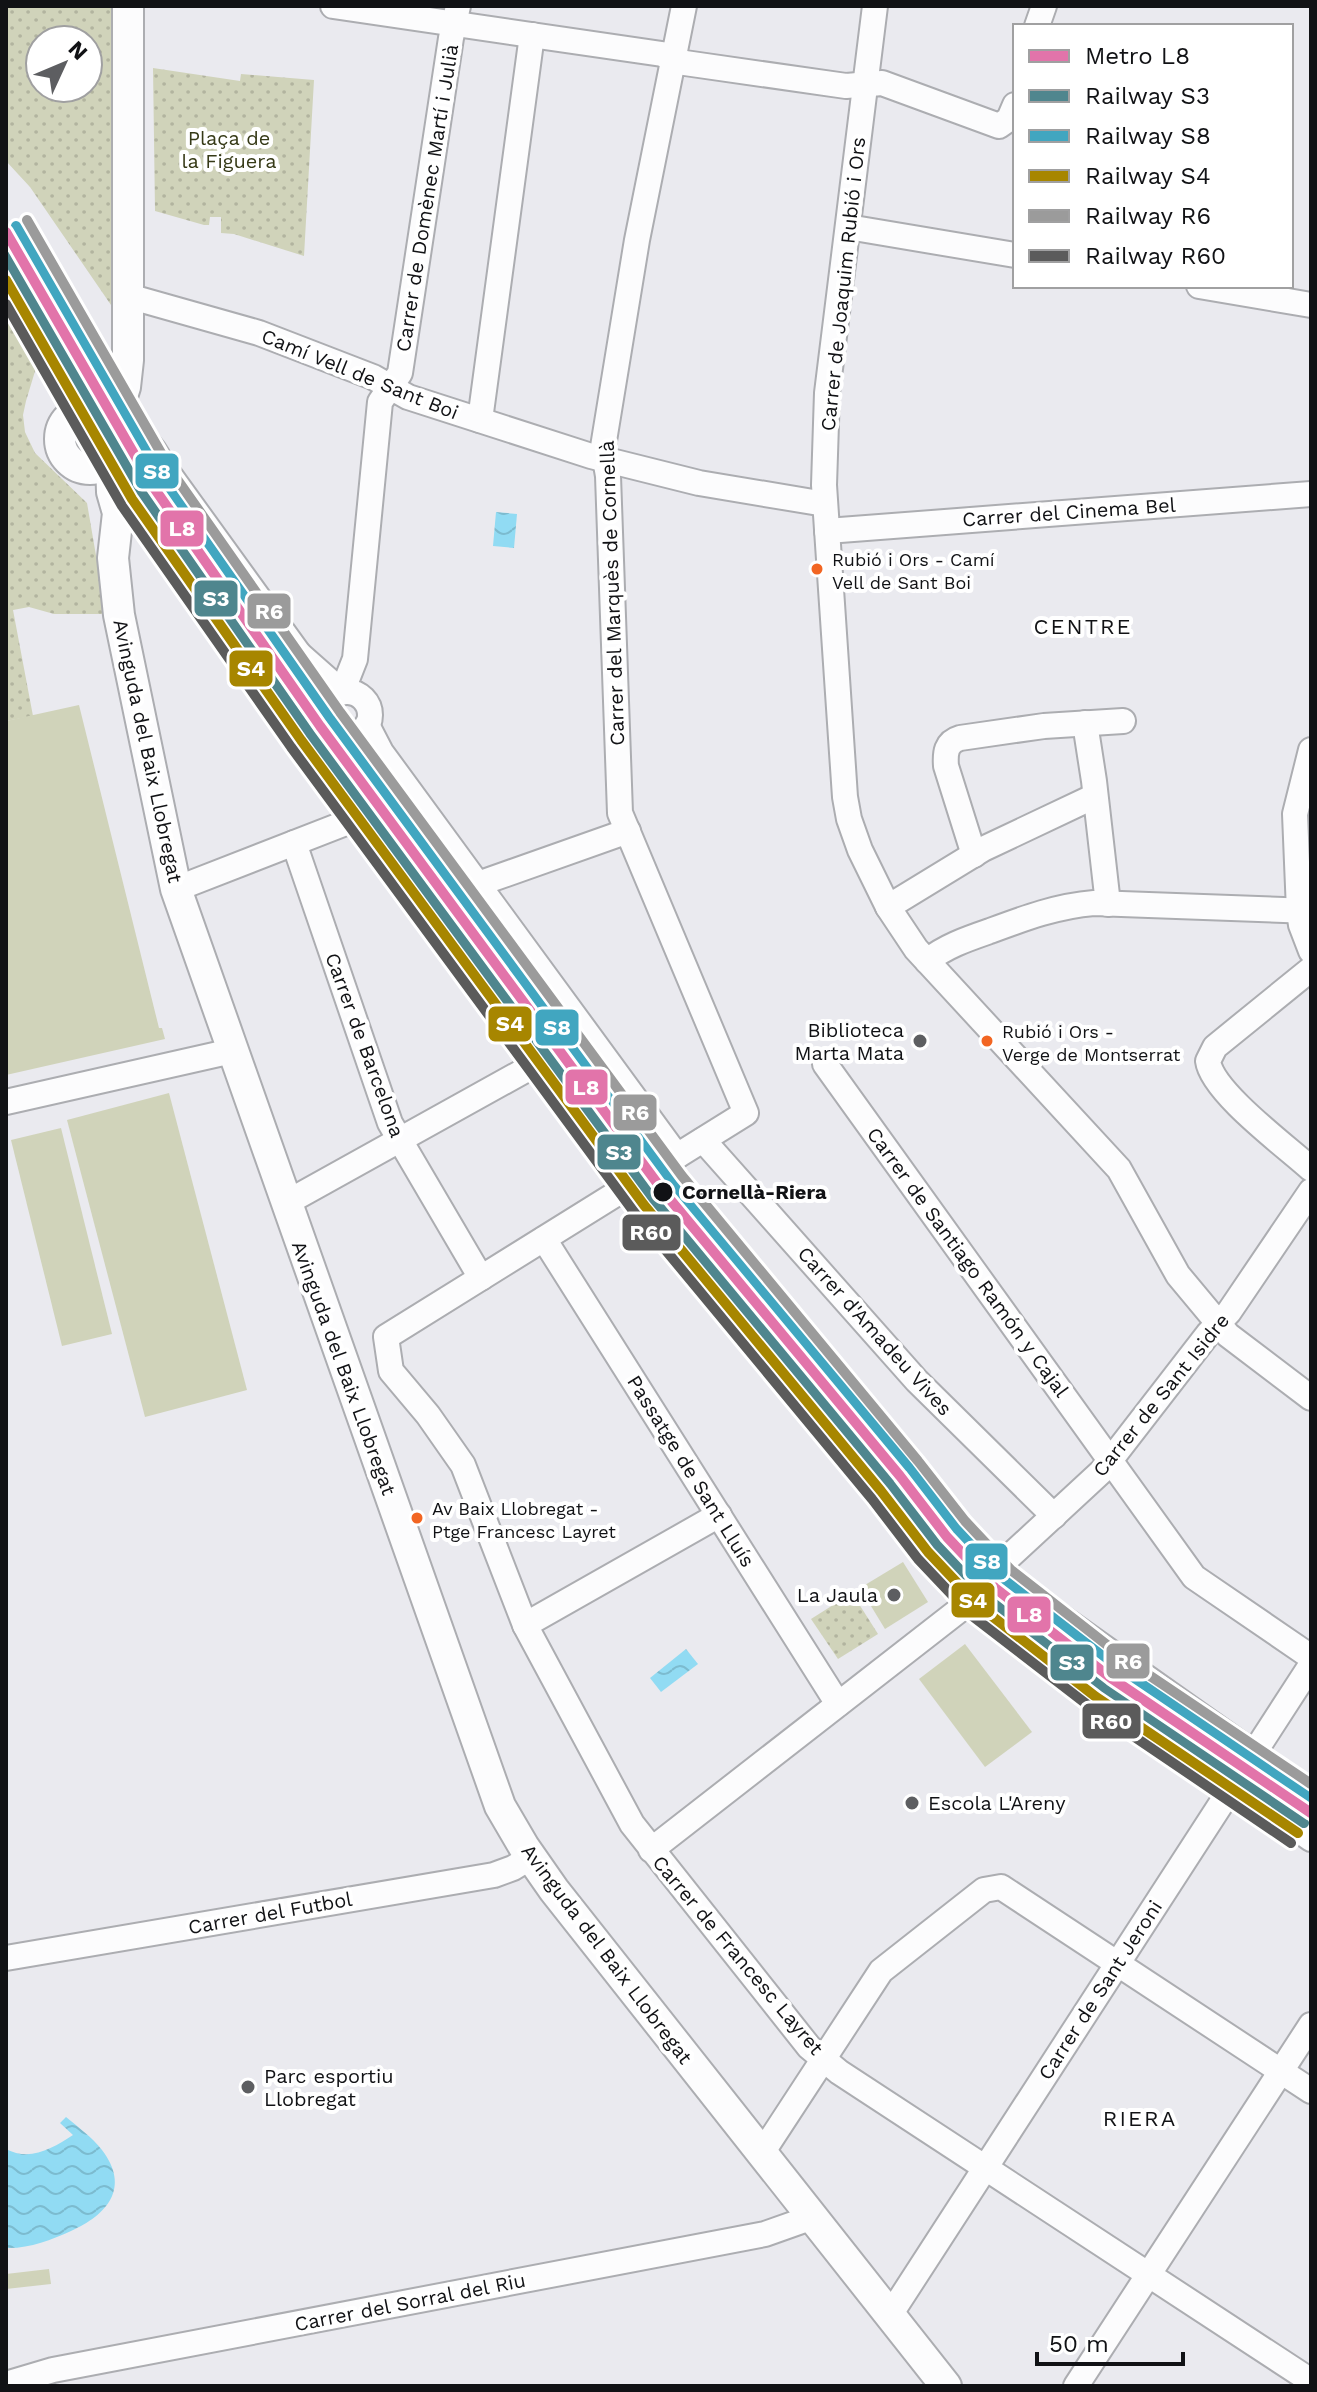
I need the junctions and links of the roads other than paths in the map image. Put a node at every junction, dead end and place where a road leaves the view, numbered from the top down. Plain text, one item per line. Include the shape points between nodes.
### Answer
1 (128, 6) edge
2 (333, 6) edge
3 (684, 6) edge
4 (875, 6) edge
5 (456, 15) edge
6 (532, 35) junction
7 (673, 58) junction
8 (866, 84) junction
9 (1013, 110) edge
10 (848, 227) junction
11 (1013, 255) edge
12 (1211, 288) edge
13 (128, 296) junction
14 (1311, 305) edge
15 (128, 360) junction
16 (391, 387) junction
17 (83, 410) junction
18 (480, 420) junction
19 (115, 441) junction
20 (605, 460) junction
21 (77, 466) junction
22 (1311, 494) edge
23 (825, 504) junction
24 (827, 531) junction
25 (114, 542) junction
26 (299, 654) junction
27 (342, 692) junction
28 (324, 710) junction
29 (1123, 721) dead end
30 (1085, 723) junction
31 (367, 725) junction
32 (344, 737) junction
33 (1311, 750) edge
34 (1095, 796) junction
35 (379, 810) junction
36 (628, 831) junction
37 (294, 843) junction
38 (974, 855) junction
39 (478, 884) junction
40 (176, 889) junction
41 (1108, 904) junction
42 (888, 907) junction
43 (1305, 911) edge
44 (1311, 951) edge
45 (927, 961) junction
46 (1311, 969) edge
47 (232, 1051) junction
48 (556, 1053) junction
49 (825, 1064) dead end
50 (6, 1102) edge
51 (399, 1140) junction
52 (703, 1140) junction
53 (677, 1156) junction
54 (1311, 1169) edge
55 (646, 1175) junction
56 (1311, 1191) edge
57 (286, 1203) junction
58 (544, 1239) junction
59 (481, 1278) junction
60 (1218, 1323) junction
61 (1311, 1398) edge
62 (1111, 1461) junction
63 (719, 1515) junction
64 (1054, 1516) junction
65 (1003, 1562) junction
66 (969, 1598) junction
67 (525, 1625) junction
68 (1311, 1657) edge
69 (1311, 1665) edge
70 (838, 1704) junction
71 (1254, 1753) junction
72 (1233, 1785) junction
73 (1311, 1794) edge
74 (1311, 1839) edge
75 (651, 1850) junction
76 (531, 1857) junction
77 (6, 1958) edge
78 (1117, 1964) junction
79 (1311, 2025) edge
80 (823, 2059) junction
81 (1281, 2071) junction
82 (1311, 2091) edge
83 (762, 2153) junction
84 (985, 2168) junction
85 (813, 2217) junction
86 (1149, 2274) junction
87 (890, 2315) junction
88 (1311, 2380) edge
89 (6, 2384) edge
90 (946, 2386) edge
91 (1076, 2386) edge
92 (1306, 2386) edge

1 - 13 main road, Avinguda del Baix Llobregat
2 - 5 street
3 - 7 street, Carrer del Marquès de Cornellà
4 - 8 street, Carrer de Joaquim Rubió i Ors
5 - 6 street
5 - 16 street, Carrer de Domènec Martí i Julià via 400,373
6 - 7 street
6 - 18 street
7 - 8 street via 846,86
7 - 20 street, Carrer del Marquès de Cornellà via 632,270
8 - 9 street via 882,83 999,126
8 - 10 street, Carrer de Joaquim Rubió i Ors
10 - 11 street
10 - 23 street, Carrer de Joaquim Rubió i Ors via 827,393
12 - 14 street
13 - 15 main road, Avinguda del Baix Llobregat
13 - 16 street, Camí Vell de Sant Boi via 259,333
15 - 17 main road
15 - 19 main road, Avinguda del Baix Llobregat
16 - 18 street, Camí Vell de Sant Boi
16 - 27 street, Carrer de Domènec Martí i Julià via 380,402 355,659
17 - 19 main road via 100,410
17 - 21 main road via 67,419 60,436 66,458
18 - 20 street, Camí Vell de Sant Boi
19 - 21 main road via 97,469
19 - 25 main road, Avinguda del Baix Llobregat
19 - 26 street via 161,463
20 - 23 street, Camí Vell de Sant Boi via 699,483
20 - 36 street, Carrer del Marquès de Cornellà via 620,813
21 - 25 main road, Avinguda del Baix Llobregat via 97,492
22 - 24 street, Carrer del Cinema Bel
23 - 24 street, Carrer de Joaquim Rubió i Ors
24 - 42 street, Carrer de Joaquim Rubió i Ors via 845,797 860,850
25 - 40 main road, Avinguda del Baix Llobregat via 119,615
26 - 27 street
26 - 28 street
27 - 28 street
27 - 31 street via 354,693 366,703
28 - 32 street via 327,727
29 - 30 street
30 - 34 street
30 - 38 street via 967,737 950,744 946,766
31 - 32 street via 358,735
31 - 39 street
32 - 35 street
33 - 43 street via 1295,814
34 - 38 street
34 - 41 street
35 - 37 street
35 - 48 street
36 - 39 street
36 - 52 street, Carrer del Marquès de Cornellà via 746,1113
37 - 40 street
37 - 51 street, Carrer de Barcelona
38 - 42 street
39 - 53 street
40 - 47 main road, Avinguda del Baix Llobregat
41 - 43 street
41 - 45 street via 1041,912 950,946
42 - 45 street, Carrer de Joaquim Rubió i Ors
43 - 44 street via 1301,925
45 - 60 street, Carrer de Joaquim Rubió i Ors via 1119,1169 1166,1257
46 - 54 street via 1215,1047 1208,1061 1210,1072 1247,1114
47 - 50 street
47 - 57 main road, Avinguda del Baix Llobregat
48 - 51 street
48 - 55 street
49 - 62 street, Carrer de Santiago Ramón y Cajal
51 - 57 street
51 - 59 street, Carrer de Barcelona
52 - 53 street
52 - 64 street, Carrer d'Amadeu Vives via 917,1381
53 - 55 street
55 - 58 street
55 - 66 street via 913,1540
56 - 60 street, Carrer de Sant Isidre
57 - 76 main road, Avinguda del Baix Llobregat via 500,1806
58 - 59 street
58 - 63 street, Passatge de Sant Lluís
59 - 67 street, Carrer de Francesc Layret via 386,1337 391,1371 463,1465
60 - 61 street, Carrer de Joaquim Rubió i Ors
60 - 62 street, Carrer de Sant Isidre
62 - 64 street, Carrer de Sant Isidre
62 - 68 street, Carrer de Santiago Ramón y Cajal via 1194,1577
63 - 67 street
63 - 70 street, Passatge de Sant Lluís
64 - 65 street, Carrer de Sant Isidre
65 - 66 street, Carrer de Sant Isidre
65 - 71 street via 1010,1581
66 - 70 street, Carrer de Sant Isidre
66 - 72 street
67 - 75 street, Carrer de Francesc Layret
69 - 71 street, Carrer de Sant Jeroni
70 - 75 street, Carrer de Sant Isidre
71 - 72 street, Carrer de Sant Jeroni
71 - 73 street
72 - 74 street
72 - 78 street, Carrer de Sant Jeroni
75 - 80 street, Carrer de Francesc Layret
76 - 77 street, Carrer del Futbol via 494,1875
76 - 83 main road, Avinguda del Baix Llobregat
78 - 80 street via 1001,1887 984,1890 881,1971
78 - 81 street
78 - 84 street, Carrer de Sant Jeroni
79 - 81 street
80 - 83 street
80 - 84 street, Carrer de Francesc Layret
81 - 82 street
81 - 86 street
83 - 85 main road, Avinguda del Baix Llobregat
84 - 86 street, Carrer de Francesc Layret
84 - 87 street, Carrer de Sant Jeroni
85 - 87 main road, Avinguda del Baix Llobregat
85 - 89 street, Carrer del Sorral del Riu via 759,2235 53,2370
86 - 88 street, Carrer de Francesc Layret
86 - 91 street
87 - 90 main road, Avinguda del Baix Llobregat
88 - 92 street

